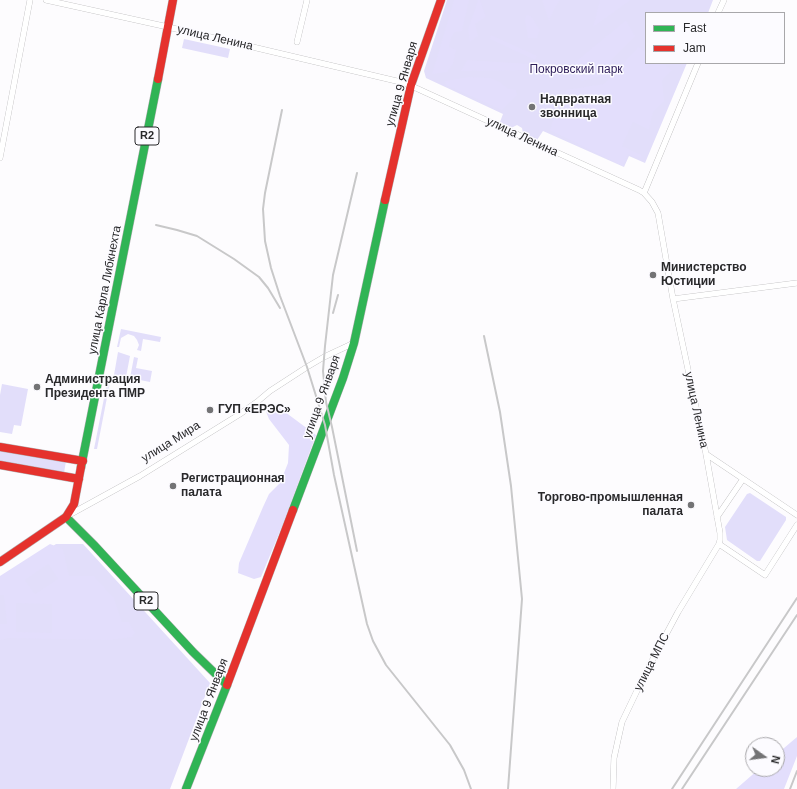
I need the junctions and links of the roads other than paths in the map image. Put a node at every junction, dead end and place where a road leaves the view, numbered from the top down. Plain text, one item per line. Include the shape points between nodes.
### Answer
1 (30, 0) edge
2 (46, 0) edge
3 (173, 0) edge
4 (307, 0) edge
5 (441, 0) edge
6 (724, 0) edge
7 (718, 12) edge
8 (168, 27) junction
9 (297, 42) dead end
10 (698, 64) edge
11 (411, 85) junction
12 (0, 158) edge
13 (644, 193) junction
14 (797, 283) edge
15 (673, 299) junction
16 (354, 343) junction
17 (0, 447) edge
18 (706, 454) junction
19 (83, 461) junction
20 (0, 465) edge
21 (79, 479) junction
22 (743, 479) junction
23 (797, 515) edge
24 (66, 517) junction
25 (717, 517) junction
26 (797, 526) edge
27 (719, 544) junction
28 (0, 562) edge
29 (227, 685) junction
30 (186, 789) edge
31 (613, 789) edge

1 - 12 street
2 - 8 street, улица Ленина
3 - 8 main road, улица Карла Либкнехта / R2
4 - 9 street
5 - 11 main road, улица 9 Января
6 - 7 street
8 - 11 street, улица Ленина
8 - 19 main road, улица Карла Либкнехта / R2
10 - 13 street
11 - 13 street, улица Ленина
11 - 16 main road, улица 9 Января
13 - 15 street, улица Ленина via 658,213
14 - 15 street
15 - 18 street, улица Ленина
16 - 24 street, улица Мира via 307,367 240,414 140,476
16 - 29 main road, улица 9 Января
17 - 19 main road
18 - 22 street
18 - 25 street, улица Ленина
19 - 21 main road, улица Карла Либкнехта / R2
20 - 21 main road
21 - 24 main road, улица Карла Либкнехта / R2 via 74,504
22 - 23 street
22 - 25 street
24 - 28 main road, улица Мира / R2
24 - 29 main road, R2
25 - 27 street, улица Ленина
26 - 27 street via 764,575
27 - 31 street, улица МПС via 678,612 622,722 615,755
29 - 30 main road, улица 9 Января

